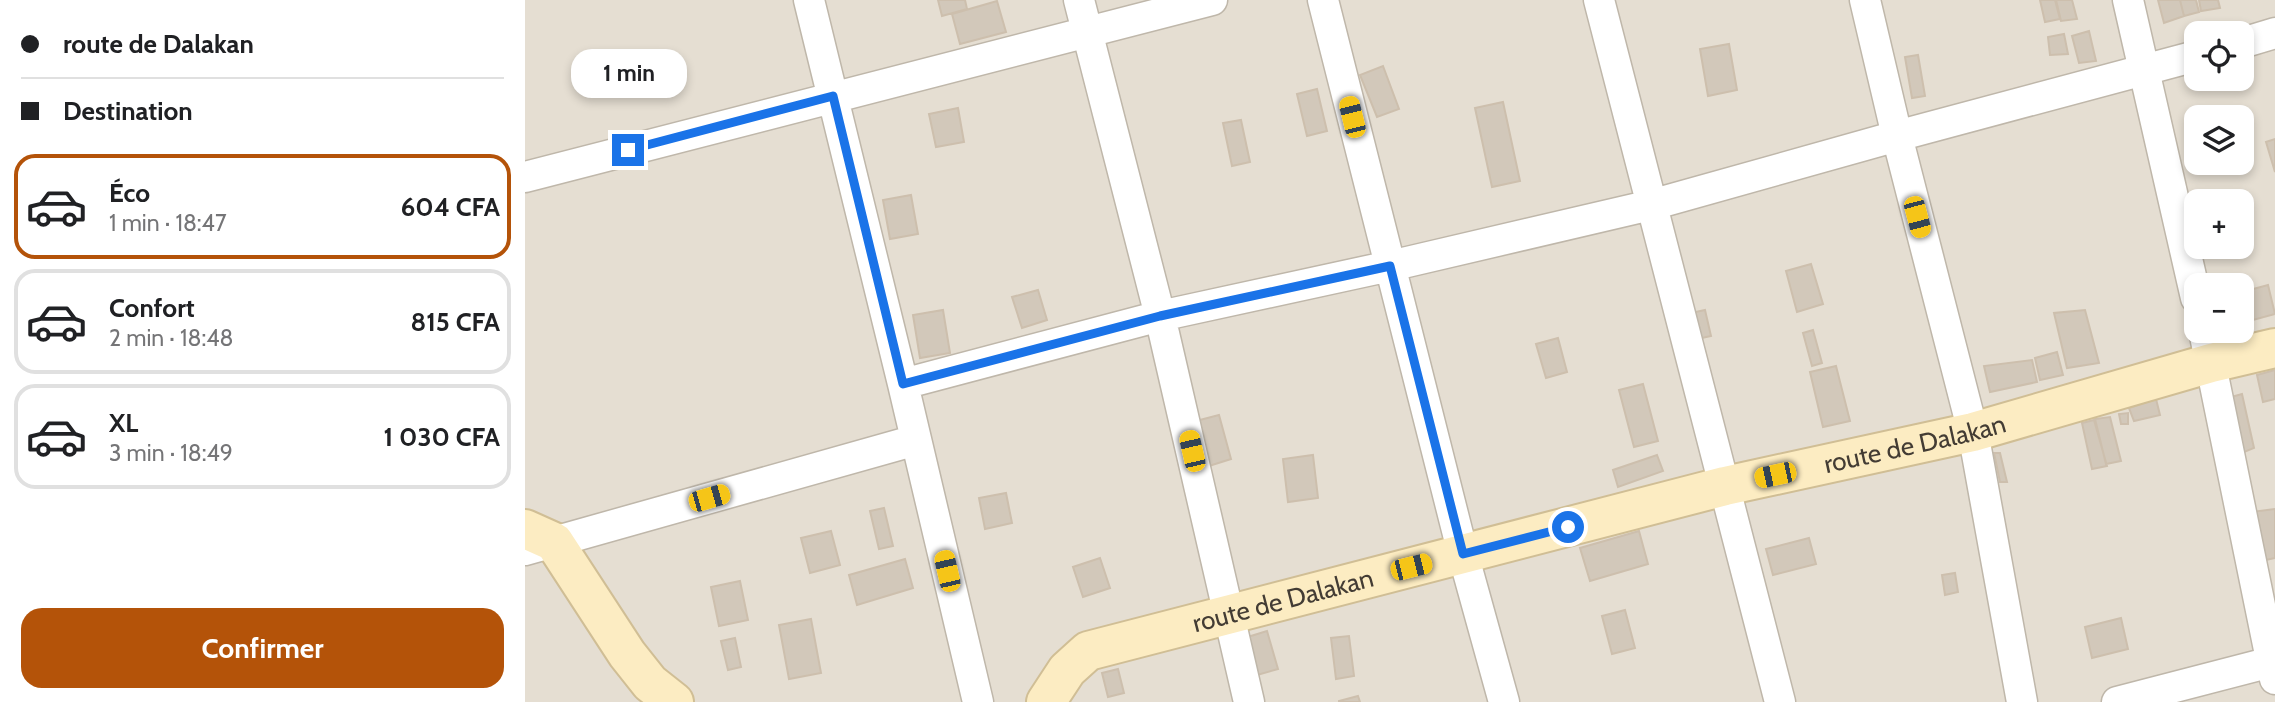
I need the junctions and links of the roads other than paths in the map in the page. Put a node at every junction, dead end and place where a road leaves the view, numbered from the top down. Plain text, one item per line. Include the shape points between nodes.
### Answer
1 (809, 0) edge
2 (1079, 0) edge
3 (1212, 0) edge
4 (1323, 0) edge
5 (1599, 0) edge
6 (1865, 0) edge
7 (2128, 0) edge
8 (1087, 32) junction
9 (2275, 33) edge
10 (2254, 39) edge
11 (2184, 59) edge
12 (2144, 71) junction
13 (833, 96) junction
14 (1897, 136) junction
15 (525, 177) edge
16 (1651, 205) junction
17 (1390, 266) junction
18 (2190, 273) edge
19 (1160, 316) junction
20 (2207, 347) edge
21 (2275, 348) edge
22 (903, 384) junction
23 (1973, 432) junction
24 (916, 440) junction
25 (1725, 486) junction
26 (535, 540) edge
27 (1463, 554) junction
28 (1230, 614) junction
29 (2274, 668) edge
30 (658, 696) edge
31 (978, 702) edge
32 (1046, 702) edge
33 (1249, 702) edge
34 (1504, 702) edge
35 (1780, 702) edge
36 (2022, 702) edge
37 (2117, 702) edge

1 - 13 street
2 - 8 street
3 - 8 street
4 - 17 street
5 - 16 street
6 - 14 street
7 - 12 street
8 - 13 street
8 - 19 street
9 - 10 street
11 - 12 street
12 - 14 street
12 - 18 street
13 - 15 street
13 - 22 street
14 - 16 street
14 - 23 street
16 - 17 street
16 - 25 street
17 - 19 street
17 - 27 street
19 - 22 street
19 - 28 street
20 - 21 street, route de Dalakan
20 - 23 street, route de Dalakan
20 - 29 street
22 - 24 street
23 - 25 street, route de Dalakan
23 - 36 street
24 - 26 street
24 - 31 street
25 - 27 street, route de Dalakan
25 - 35 street
26 - 30 street
27 - 28 street, route de Dalakan
27 - 34 street
28 - 32 street, route de Dalakan via 1088,650 1067,670
28 - 33 street
29 - 37 street

